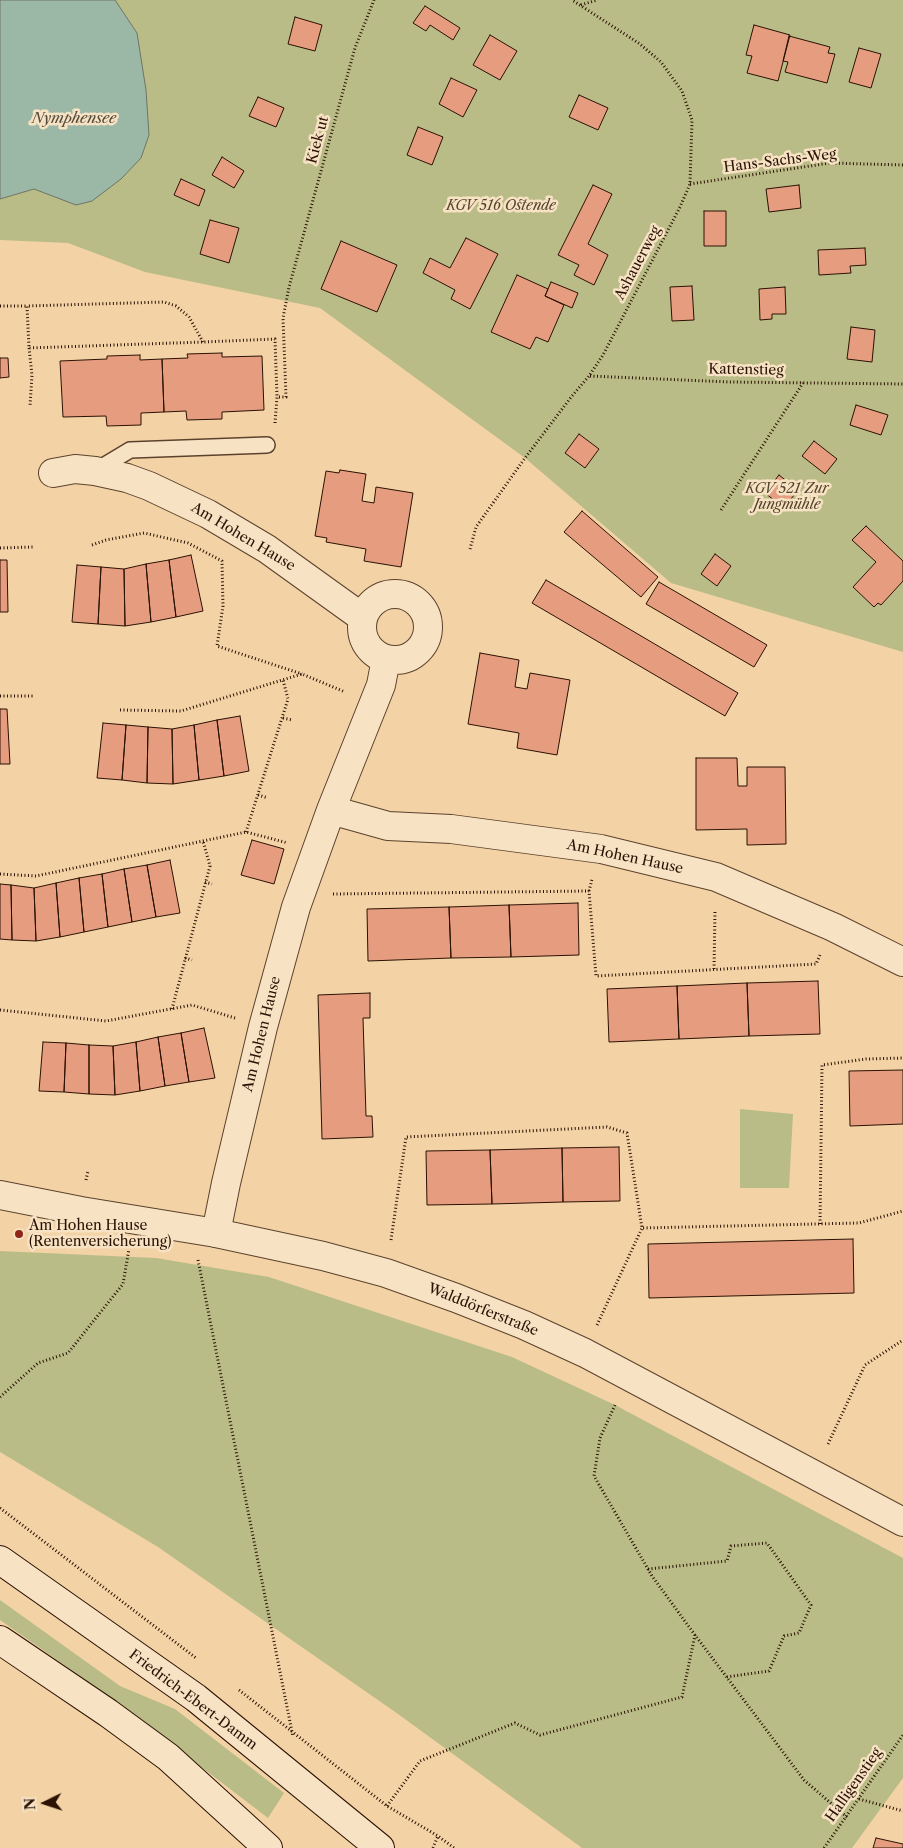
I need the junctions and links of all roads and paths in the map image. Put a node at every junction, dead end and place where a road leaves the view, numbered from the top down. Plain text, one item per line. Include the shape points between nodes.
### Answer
1 (374, 0) edge
2 (572, 0) edge
3 (597, 0) edge
4 (581, 5) junction
5 (903, 165) edge
6 (690, 184) junction
7 (0, 306) edge
8 (27, 306) junction
9 (203, 342) junction
10 (29, 348) junction
11 (589, 376) junction
12 (803, 383) junction
13 (903, 384) edge
14 (277, 397) junction
15 (30, 406) dead end
16 (267, 445) joint
17 (95, 471) junction
18 (53, 473) dead end
19 (720, 510) dead end
20 (92, 545) dead end
21 (33, 547) dead end
22 (0, 548) edge
23 (470, 549) dead end
24 (363, 618) junction
25 (386, 659) junction
26 (302, 674) junction
27 (283, 680) junction
28 (0, 696) edge
29 (35, 696) dead end
30 (373, 706) junction
31 (120, 710) dead end
32 (283, 718) junction
33 (292, 720) dead end
34 (258, 795) junction
35 (268, 798) dead end
36 (331, 810) junction
37 (246, 832) junction
38 (204, 841) junction
39 (317, 850) junction
40 (0, 874) edge
41 (716, 877) junction
42 (205, 882) junction
43 (212, 884) dead end
44 (301, 895) junction
45 (833, 927) junction
46 (185, 958) junction
47 (192, 960) dead end
48 (903, 962) edge
49 (714, 969) junction
50 (172, 1009) junction
51 (0, 1010) edge
52 (263, 1027) junction
53 (903, 1058) edge
54 (13, 1197) edge
55 (903, 1211) edge
56 (820, 1224) junction
57 (642, 1228) junction
58 (216, 1233) junction
59 (391, 1240) dead end
60 (130, 1246) dead end
61 (198, 1257) dead end
62 (596, 1325) dead end
63 (903, 1340) edge
64 (0, 1397) edge
65 (615, 1405) dead end
66 (828, 1444) dead end
67 (903, 1522) edge
68 (0, 1560) edge
69 (648, 1569) junction
70 (695, 1635) junction
71 (0, 1640) edge
72 (726, 1677) junction
73 (291, 1730) dead end
74 (903, 1735) edge
75 (860, 1799) junction
76 (387, 1806) dead end
77 (903, 1811) edge
78 (847, 1817) junction
79 (369, 1845) edge
80 (268, 1848) edge
81 (433, 1848) edge
82 (454, 1848) edge
83 (824, 1848) edge

1 - 14 path, Kiek ut via 355,48 289,287 283,318 286,397
2 - 4 path, Ashauerweg
3 - 4 path
4 - 6 path, Ashauerweg via 640,44 661,62 682,91 692,120
5 - 6 path, Hans-Sachs-Weg via 830,163
6 - 11 path, Ashauerweg via 603,355
7 - 8 path
8 - 9 path via 164,302 176,306 188,317
8 - 10 path
9 - 10 path
9 - 14 path via 274,339
10 - 15 path via 32,375
11 - 12 path, Kattenstieg
11 - 23 path, Ashauerweg via 524,458 476,527
12 - 13 path, Kattenstieg
12 - 19 path
14 - 16 path via 275,425
16 - 17 lane via 130,450
17 - 18 street, Am Hohen Hause via 75,469
17 - 24 street, Am Hohen Hause via 149,486 208,514 267,549
20 - 26 path via 144,533 188,543 222,561 223,606 218,646
21 - 22 path
24 - 25 street via 364,639 369,648
24 - 25 street via 375,600 385,595 405,595 422,607 429,626 423,646 407,658
25 - 30 street, Am Hohen Hause
26 - 27 path
26 - 30 path
27 - 31 path via 181,711
27 - 32 path via 288,699
28 - 29 path
30 - 36 street, Am Hohen Hause
32 - 33 path
32 - 34 path
34 - 35 path
34 - 37 path
36 - 39 street, Am Hohen Hause
36 - 41 street, Am Hohen Hause via 388,826 451,829 601,849
37 - 38 path
37 - 39 path
38 - 40 path via 36,876
38 - 42 path via 210,866
39 - 44 street, Am Hohen Hause
41 - 45 street, Am Hohen Hause
41 - 49 path
42 - 43 path
42 - 46 path
44 - 49 path via 589,891 596,976
44 - 52 street, Am Hohen Hause
45 - 48 street, Am Hohen Hause
45 - 49 path via 816,964
46 - 47 path
46 - 50 path
50 - 51 path via 106,1021
50 - 52 path via 192,1005
52 - 58 street, Am Hohen Hause
53 - 56 path via 822,1065
54 - 58 street, Walddörferstraße
55 - 56 path via 859,1223
56 - 57 path
57 - 59 path via 627,1134 607,1127 406,1137
57 - 62 path
58 - 67 street, Walddörferstraße via 386,1273 524,1325 585,1353
60 - 64 path via 123,1284 68,1353 38,1363
61 - 73 path
63 - 66 path via 865,1365
65 - 69 path via 600,1438 594,1476
68 - 79 street, Friedrich-Ebert-Damm via 196,1698
69 - 70 path
69 - 72 path via 727,1561 731,1546 767,1543 811,1605 799,1633 784,1636 769,1671
70 - 72 path
70 - 76 path via 682,1697 540,1735 515,1723 420,1761
71 - 80 street via 168,1757
72 - 78 path via 804,1780
74 - 75 path, Halligenstieg
75 - 77 path
75 - 78 path, Halligenstieg
78 - 83 path, Halligenstieg
81 - 82 path via 438,1836

